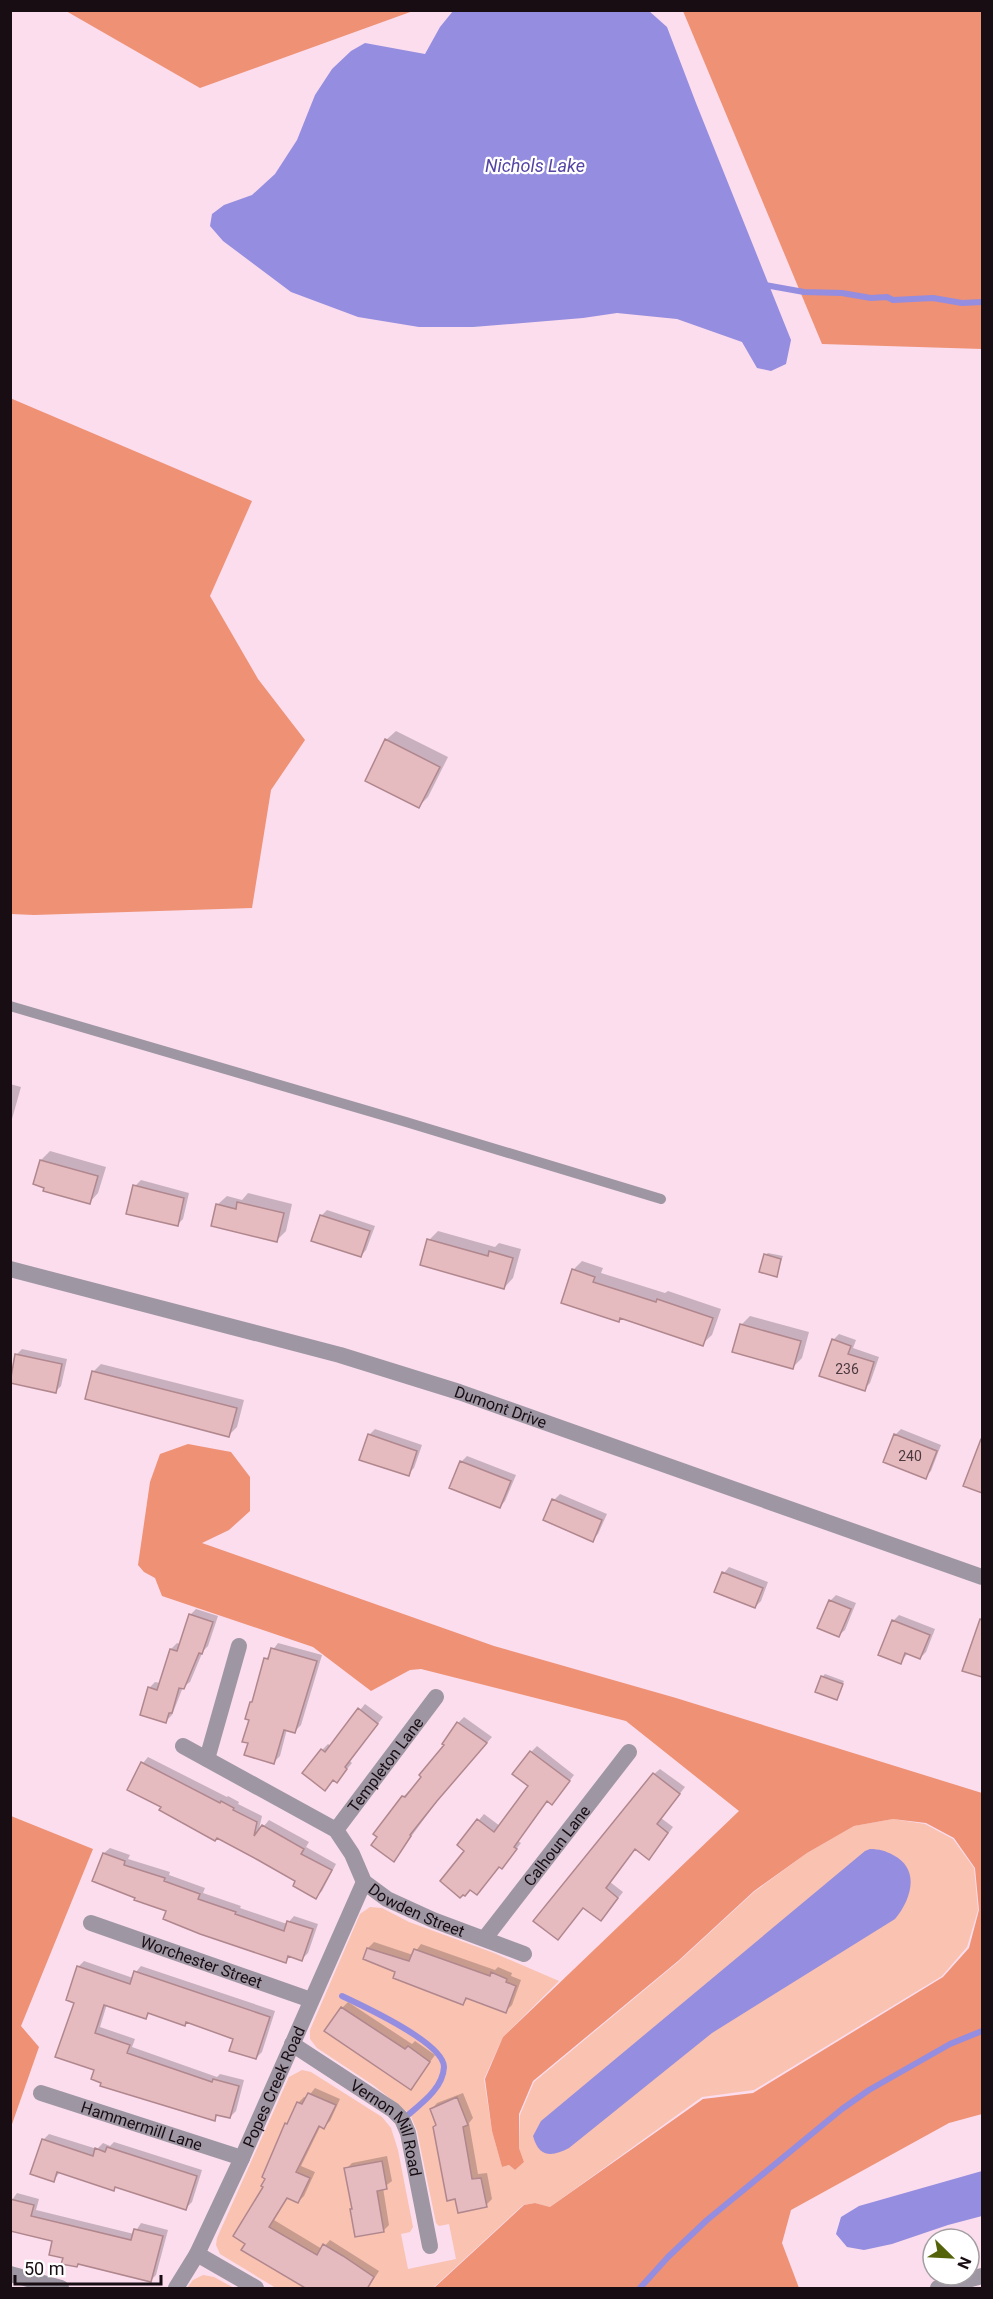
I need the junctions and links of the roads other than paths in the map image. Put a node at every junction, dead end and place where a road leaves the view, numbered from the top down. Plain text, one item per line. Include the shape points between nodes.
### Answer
1 (10, 1006) edge
2 (661, 1199) dead end
3 (10, 1269) edge
4 (982, 1577) edge
5 (239, 1646) dead end
6 (436, 1697) dead end
7 (183, 1746) dead end
8 (630, 1752) dead end
9 (207, 1759) junction
10 (336, 1830) junction
11 (364, 1881) junction
12 (91, 1923) dead end
13 (484, 1938) junction
14 (524, 1954) dead end
15 (311, 2000) junction
16 (292, 2044) junction
17 (41, 2093) dead end
18 (242, 2158) junction
19 (430, 2246) dead end
20 (197, 2254) junction
21 (10, 2274) edge
22 (982, 2276) edge
23 (62, 2289) edge
24 (176, 2289) edge
25 (256, 2289) edge
26 (938, 2289) edge

1 - 2 lane
3 - 4 street, Dumont Drive via 340,1355 459,1392
5 - 9 street
6 - 10 street, Templeton Lane
7 - 9 street, Dowden Street
8 - 13 street, Calhoun Lane
9 - 10 street, Dowden Street
10 - 11 street, Dowden Street
11 - 13 street, Dowden Street via 387,1899
11 - 15 street, Popes Creek Road
12 - 15 street, Worchester Street
13 - 14 street, Dowden Street
15 - 16 street, Popes Creek Road
16 - 18 street, Popes Creek Road
16 - 19 street, Vernon Mill Road via 393,2110 402,2120 408,2133
17 - 18 street, Hammermill Lane
18 - 20 street, Popes Creek Road
20 - 24 street, Popes Creek Road
20 - 25 street
21 - 23 street
22 - 26 street

